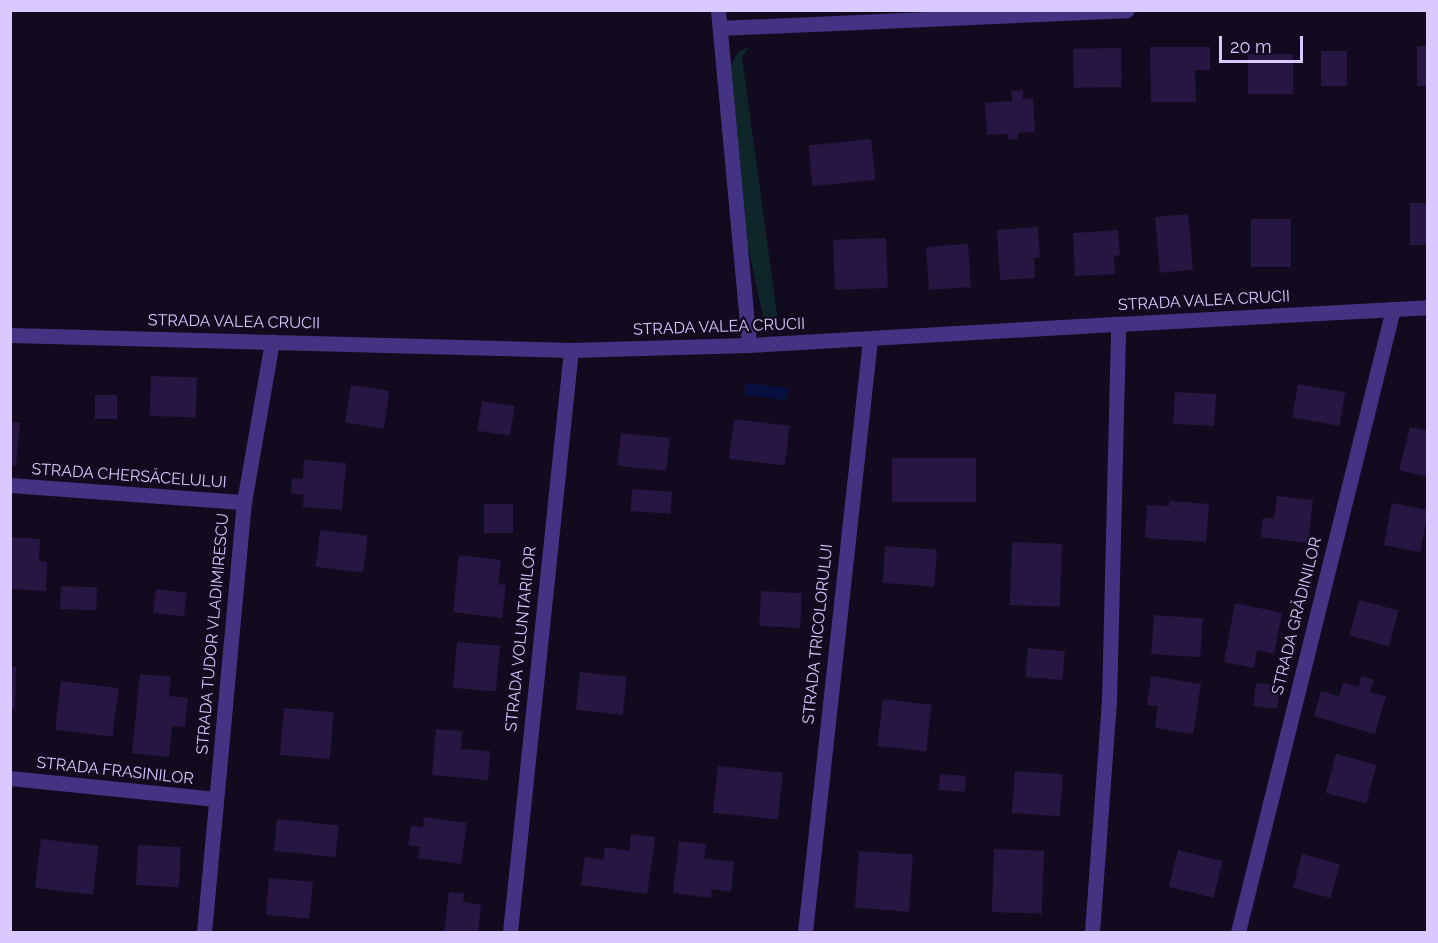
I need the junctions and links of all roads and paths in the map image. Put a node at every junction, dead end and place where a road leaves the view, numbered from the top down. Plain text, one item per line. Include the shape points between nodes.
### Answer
1 (718, 10) edge
2 (1127, 10) edge
3 (720, 28) junction
4 (1428, 307) edge
5 (1393, 309) junction
6 (1118, 324) junction
7 (10, 335) edge
8 (870, 339) junction
9 (272, 341) junction
10 (749, 345) junction
11 (572, 350) junction
12 (10, 485) edge
13 (244, 502) junction
14 (10, 778) edge
15 (216, 799) junction
16 (204, 933) edge
17 (510, 933) edge
18 (805, 933) edge
19 (1092, 933) edge
20 (1238, 933) edge

1 - 3 street
2 - 3 street
3 - 10 street
4 - 5 street, STRADA VALEA CRUCII
5 - 6 street, STRADA VALEA CRUCII
5 - 20 street, STRADA GRĂDINILOR
6 - 8 street, STRADA VALEA CRUCII
6 - 19 street via 1109,701
7 - 9 street, STRADA VALEA CRUCII
8 - 10 street, STRADA VALEA CRUCII
8 - 18 street, STRADA TRICOLORULUI
9 - 11 street, STRADA VALEA CRUCII
9 - 13 street, STRADA TUDOR VLADIMIRESCU
10 - 11 street, STRADA VALEA CRUCII
11 - 17 street, STRADA VOLUNTARILOR
12 - 13 street, STRADA CHERSĂCELULUI
13 - 15 street, STRADA TUDOR VLADIMIRESCU
14 - 15 street, STRADA FRASINILOR
15 - 16 street, STRADA TUDOR VLADIMIRESCU

